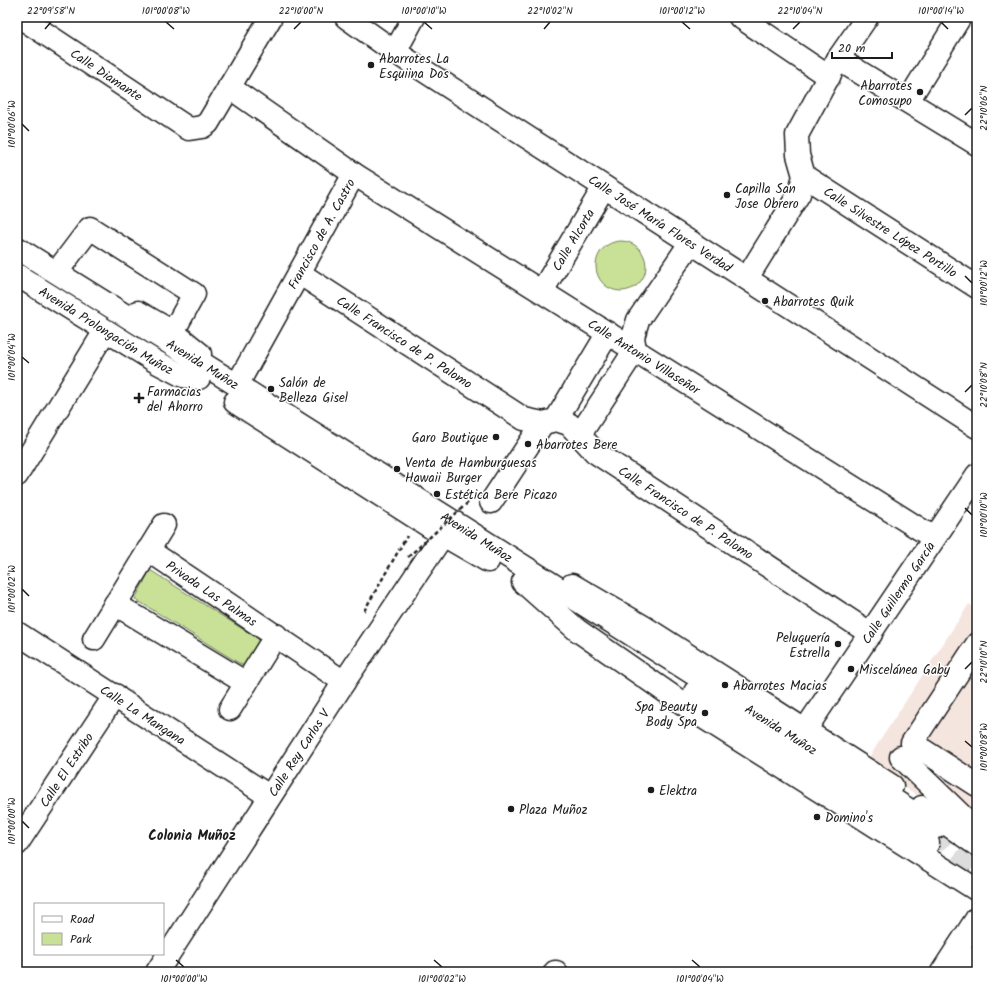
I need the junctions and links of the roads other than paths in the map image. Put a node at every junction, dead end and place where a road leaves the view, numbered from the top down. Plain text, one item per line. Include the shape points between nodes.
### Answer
1 (20, 17) edge
2 (271, 17) edge
3 (346, 17) edge
4 (414, 17) edge
5 (740, 17) edge
6 (867, 17) edge
7 (960, 17) edge
8 (395, 52) junction
9 (834, 68) junction
10 (229, 87) junction
11 (908, 101) junction
12 (977, 144) edge
13 (354, 174) junction
14 (804, 176) junction
15 (604, 187) junction
16 (17, 236) edge
17 (691, 242) junction
18 (17, 248) edge
19 (17, 261) edge
20 (62, 265) junction
21 (299, 273) junction
22 (17, 275) edge
23 (748, 278) junction
24 (977, 287) edge
25 (542, 291) junction
26 (105, 331) junction
27 (173, 332) junction
28 (608, 333) junction
29 (635, 350) junction
30 (203, 373) junction
31 (237, 384) junction
32 (549, 421) junction
33 (977, 427) edge
34 (579, 436) junction
35 (17, 475) edge
36 (977, 475) edge
37 (482, 500) road end
38 (164, 525) dead end
39 (443, 535) junction
40 (934, 538) junction
41 (148, 550) junction
42 (524, 575) junction
43 (115, 604) junction
44 (17, 633) edge
45 (871, 634) junction
46 (276, 635) junction
47 (94, 639) dead end
48 (977, 644) edge
49 (344, 682) junction
50 (246, 683) junction
51 (115, 695) junction
52 (230, 709) dead end
53 (805, 730) junction
54 (906, 750) junction
55 (885, 782) junction
56 (977, 784) edge
57 (269, 796) junction
58 (932, 835) tunnel mouth
59 (974, 842) edge
60 (17, 844) edge
61 (977, 890) edge
62 (977, 918) edge
63 (977, 957) edge
64 (163, 970) edge
65 (942, 972) edge
66 (947, 972) edge

1 - 10 street, Calle Diamante via 183,127 194,129 208,122
2 - 10 street
3 - 8 street, Calle José María Flores Verdad
4 - 8 street
5 - 9 street
6 - 9 street
7 - 11 street
8 - 15 street, Calle José María Flores Verdad
9 - 11 street
9 - 14 street via 797,135 798,155
10 - 13 street, Francisco de A. Castro
11 - 12 street
13 - 21 street, Francisco de A. Castro
13 - 25 street, Calle Antonio Villaseñor
14 - 23 street via 799,194
14 - 24 street, Calle Silvestre López Portillo
15 - 17 street, Calle José María Flores Verdad
15 - 25 street, Calle Alcorta
16 - 20 street
17 - 23 street, Calle José María Flores Verdad
17 - 29 street via 638,320 633,337
18 - 30 street, Avenida Muñoz
19 - 30 street, Avenida Muñoz
20 - 27 street
20 - 27 street via 90,228 194,294
21 - 31 street, Francisco de A. Castro
21 - 32 street, Calle Francisco de P. Palomo via 524,419
22 - 26 street, Avenida Prolongación Muñoz
23 - 33 street, Calle José María Flores Verdad
25 - 28 street, Calle Antonio Villaseñor
26 - 30 street, Avenida Prolongación Muñoz via 183,376
26 - 35 street
27 - 30 street via 198,351
28 - 29 street, Calle Antonio Villaseñor
28 - 32 street
29 - 34 street
29 - 40 street, Calle Antonio Villaseñor
30 - 31 street, Avenida Muñoz
30 - 39 street, Avenida Muñoz
31 - 42 street, Avenida Muñoz
32 - 34 street, Calle Francisco de P. Palomo via 569,424
32 - 37 street
34 - 45 street, Calle Francisco de P. Palomo via 595,452
36 - 40 street, Calle Guillermo García
38 - 41 street
39 - 42 street, Avenida Muñoz
39 - 49 street, Calle Rey Carlos V
40 - 45 street, Calle Guillermo García
41 - 43 street
41 - 46 street, Privada Las Palmas
42 - 53 street via 567,582 644,627
42 - 58 street, Avenida Muñoz
42 - 61 street via 577,630 698,714
43 - 47 street
43 - 50 street
44 - 51 street, Calle La Mangana
45 - 53 street, Calle Guillermo García
46 - 49 street, Privada Las Palmas
46 - 50 street
48 - 54 street
49 - 57 street, Calle Rey Carlos V
50 - 52 street
51 - 57 street, Calle La Mangana
51 - 60 street, Calle El Estribo
53 - 55 street
54 - 55 street
54 - 56 street
54 - 59 street via 964,818
55 - 59 street
57 - 64 street, Calle Rey Carlos V
62 - 65 street
63 - 66 street

